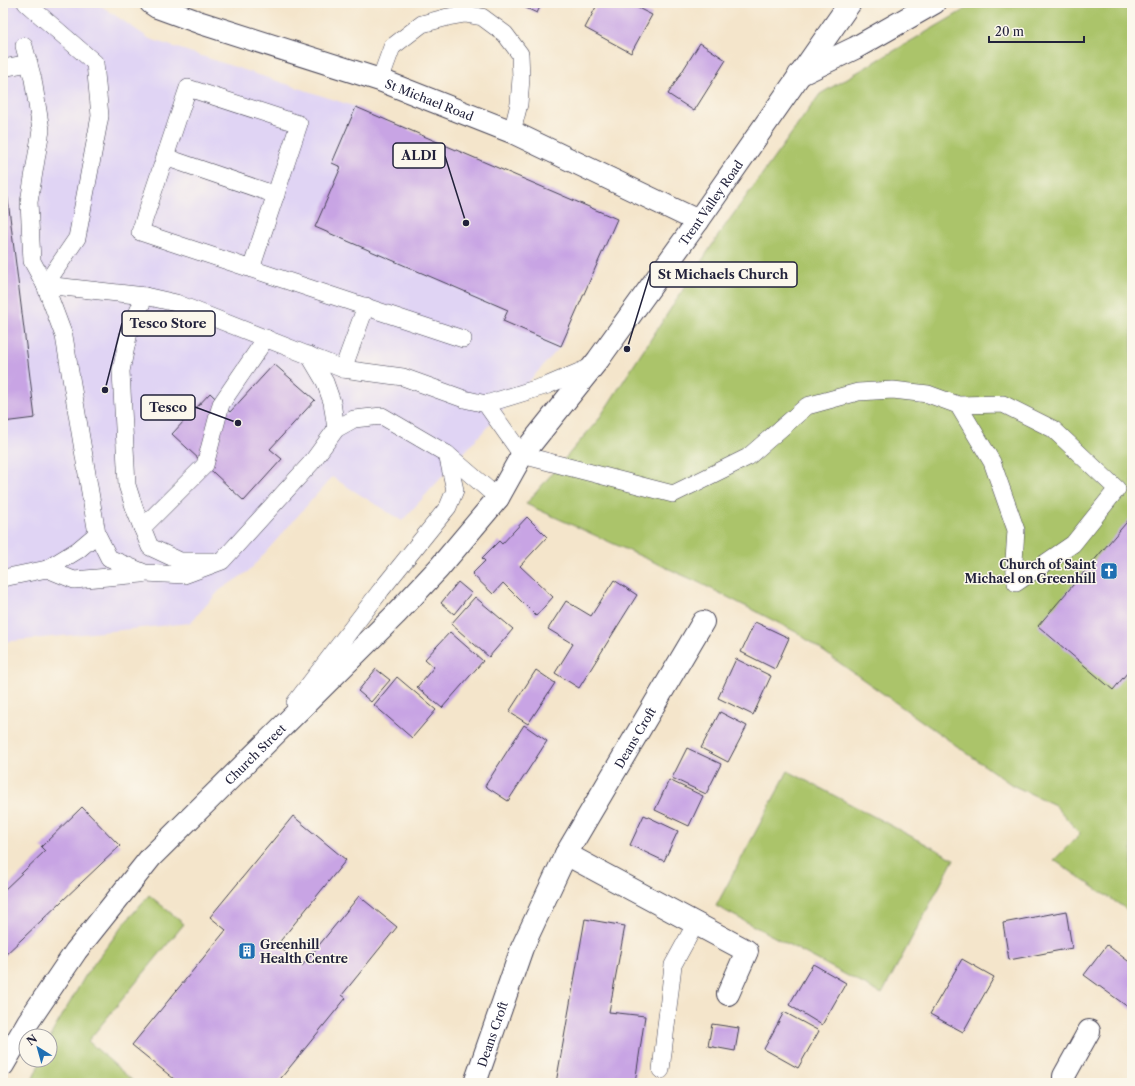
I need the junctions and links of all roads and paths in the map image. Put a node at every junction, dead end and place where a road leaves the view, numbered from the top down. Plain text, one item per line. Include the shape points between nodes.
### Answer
1 (26, 3) edge
2 (151, 3) edge
3 (850, 3) edge
4 (934, 3) edge
5 (24, 46) dead end
6 (29, 63) junction
7 (3, 68) edge
8 (799, 75) junction
9 (380, 80) junction
10 (512, 132) junction
11 (165, 157) junction
12 (276, 195) junction
13 (698, 221) junction
14 (251, 269) junction
15 (45, 285) junction
16 (145, 296) junction
17 (366, 306) junction
18 (266, 338) junction
19 (463, 339) dead end
20 (309, 356) junction
21 (594, 365) junction
22 (343, 369) junction
23 (486, 404) junction
24 (958, 405) junction
25 (336, 429) junction
26 (447, 454) junction
27 (522, 455) junction
28 (498, 498) junction
29 (142, 528) junction
30 (97, 534) junction
31 (222, 561) junction
32 (46, 569) junction
33 (145, 573) junction
34 (3, 578) edge
35 (703, 622) dead end
36 (264, 744) junction
37 (566, 854) junction
38 (696, 923) junction
39 (728, 994) dead end
40 (1088, 1031) dead end
41 (3, 1065) edge
42 (661, 1070) dead end
43 (475, 1083) edge
44 (1064, 1083) edge

1 - 15 lane via 96,63 100,116 77,238
2 - 9 street, St Michael Road via 201,23
3 - 8 street, Trent Valley Road
4 - 8 street via 855,48
5 - 6 lane
6 - 7 lane
6 - 15 lane via 41,130 29,202 32,260
8 - 13 street, Trent Valley Road
9 - 10 street, St Michael Road
9 - 10 lane via 392,47 422,24 465,14 482,17 505,34 520,54 519,104
10 - 13 street, St Michael Road
11 - 12 lane
11 - 12 lane via 188,88 299,124
11 - 14 lane via 140,232
12 - 14 lane
13 - 21 street, Trent Valley Road
14 - 17 lane
15 - 16 lane
15 - 30 lane via 64,336
16 - 18 lane via 176,303
16 - 29 lane via 128,332 121,371 127,485
17 - 19 lane
17 - 22 lane
18 - 20 lane
18 - 29 lane via 221,404 205,464
20 - 22 lane
20 - 25 lane via 325,382 332,402
21 - 23 lane via 548,385
21 - 27 street, Trent Valley Road
22 - 23 lane via 403,377 464,399
23 - 27 lane
24 - 24 lane via 992,462 1016,530 1016,583 1073,544 1117,489 1053,429 1003,404
24 - 27 lane via 928,394 893,390 858,392 807,406 748,457 673,494
25 - 26 lane via 354,419 382,416
25 - 31 lane via 312,462
26 - 28 lane
26 - 36 lane via 455,490 448,507 381,590
27 - 28 street, Church Street
28 - 36 street, Church Street via 396,614
29 - 31 lane via 150,546 180,561
30 - 32 lane via 78,550
30 - 33 lane via 109,558
31 - 33 lane via 184,575
32 - 33 lane via 74,580
32 - 34 lane
35 - 37 street, Deans Croft
36 - 41 street, Church Street via 151,857 76,951 28,1022
37 - 38 street
37 - 43 street, Deans Croft via 522,948
38 - 39 street via 747,951
38 - 42 lane via 673,965
40 - 44 street via 1064,1076

